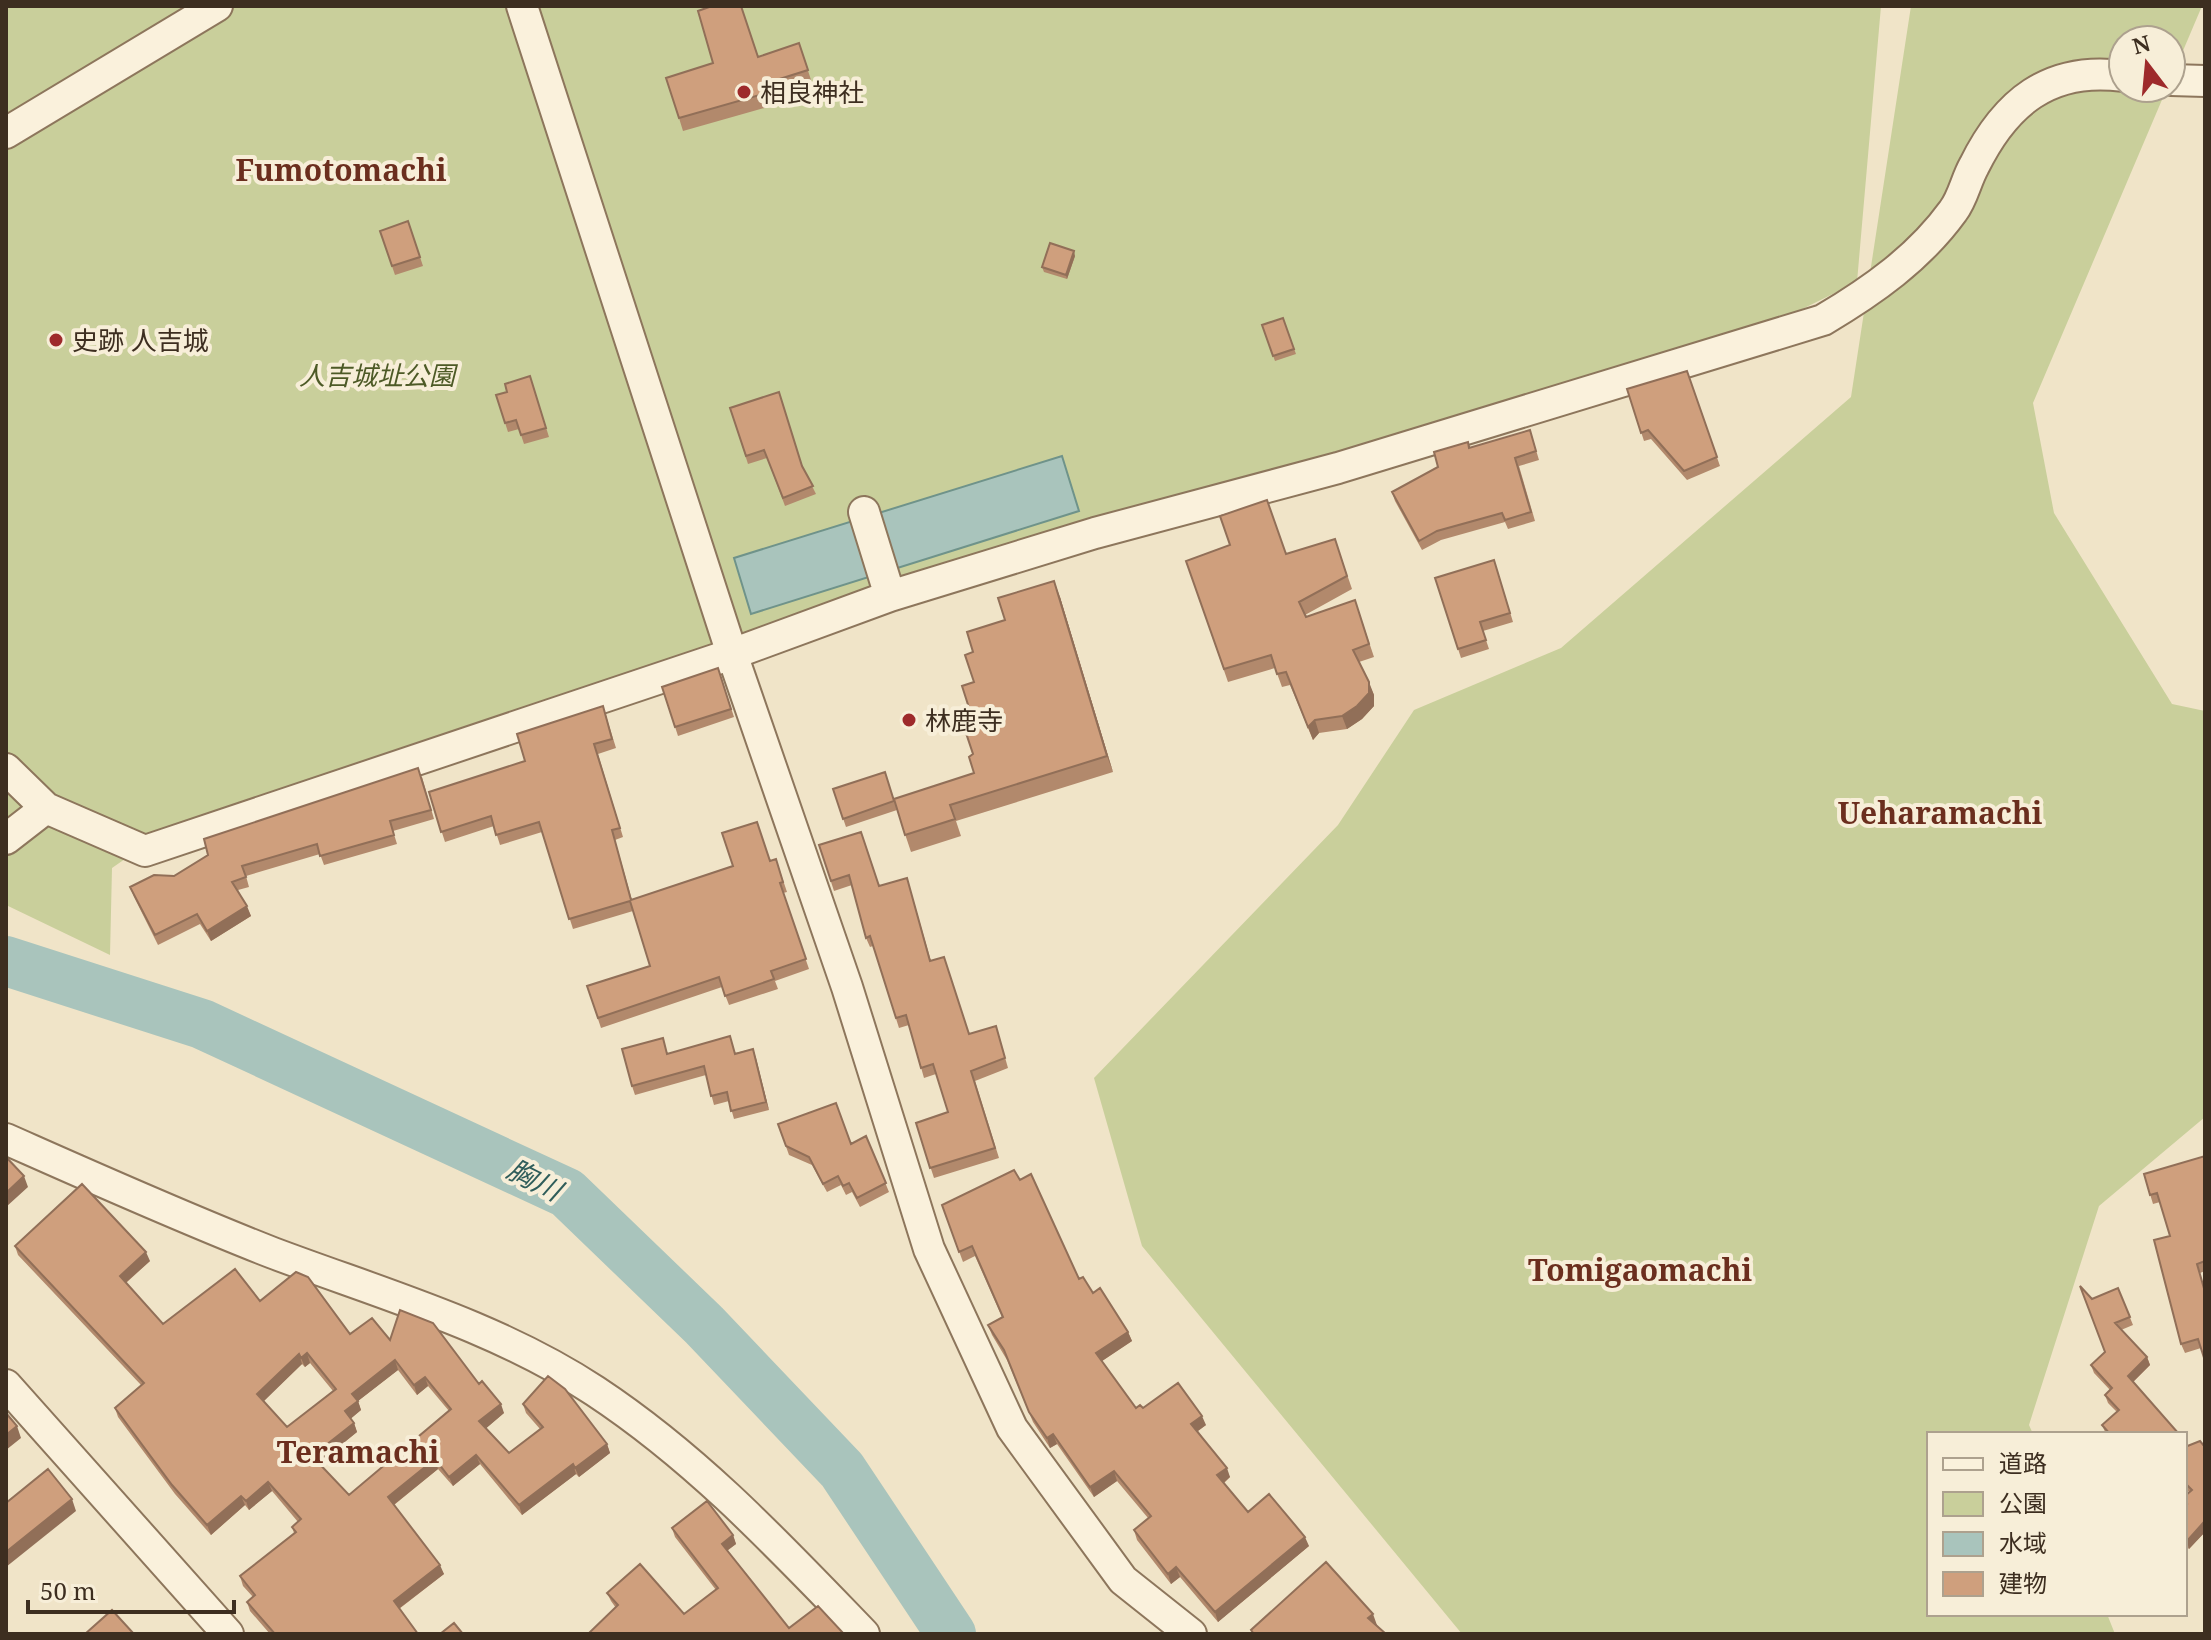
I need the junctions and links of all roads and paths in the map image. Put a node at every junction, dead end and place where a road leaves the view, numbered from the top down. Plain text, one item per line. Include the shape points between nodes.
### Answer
1 (217, 6) edge
2 (522, 6) edge
3 (2107, 74) edge
4 (6, 133) edge
5 (864, 512) dead end
6 (887, 586) junction
7 (732, 654) junction
8 (6, 769) edge
9 (46, 808) junction
10 (7, 839) edge
11 (6, 1139) edge
12 (6, 1385) edge
13 (228, 1634) edge
14 (864, 1634) edge
15 (1191, 1634) edge

1 - 4 street
2 - 7 street
3 - 6 street via 2057,83 2021,98 1991,132 1955,209 1870,293 1823,320 1338,468
5 - 6 street
6 - 7 street
7 - 9 street via 145,851
7 - 15 street via 847,987 929,1249 1012,1428 1123,1580
8 - 9 street
9 - 10 street
11 - 14 street via 273,1253 398,1295 595,1391 699,1468
12 - 13 street

